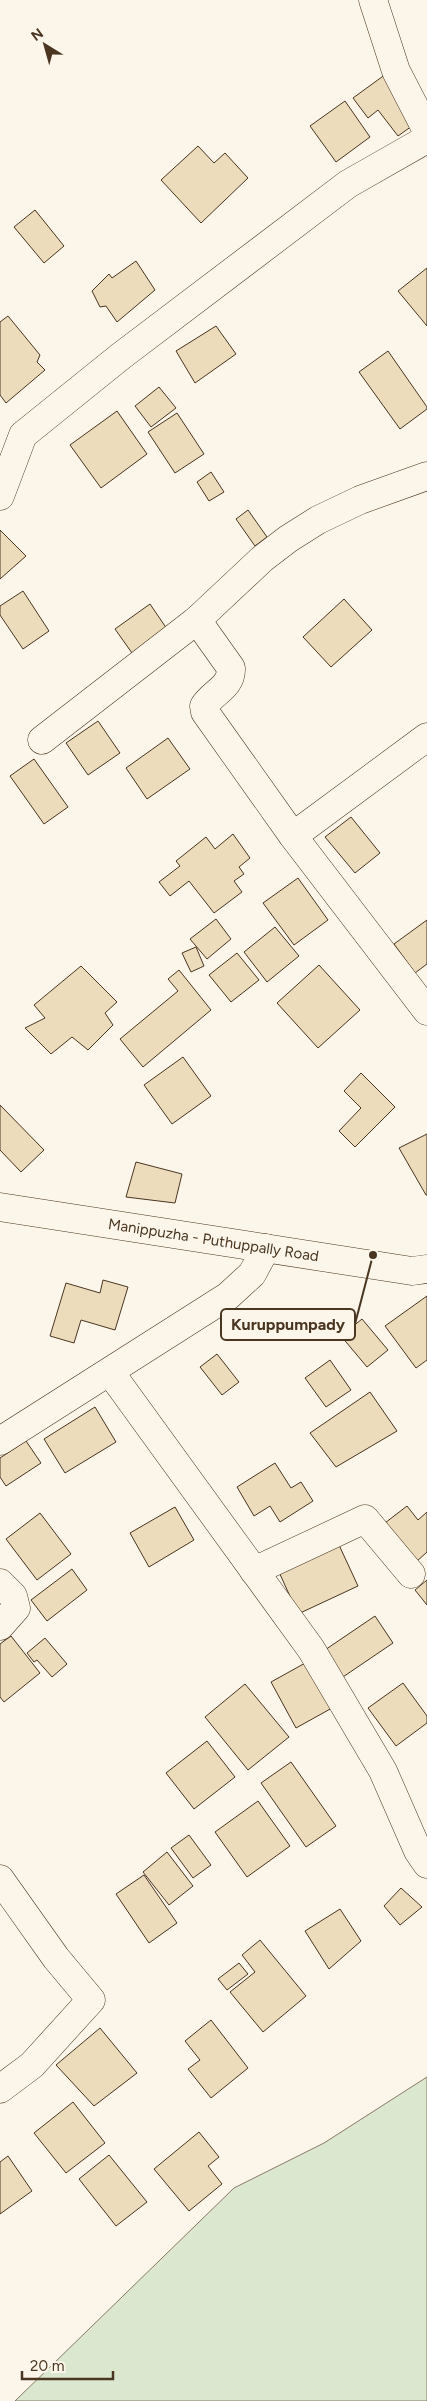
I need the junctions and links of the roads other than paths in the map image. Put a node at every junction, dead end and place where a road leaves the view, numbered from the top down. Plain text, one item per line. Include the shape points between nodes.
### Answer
1 (373, 0) edge
2 (427, 131) edge
3 (427, 140) edge
4 (427, 476) edge
5 (0, 496) edge
6 (197, 620) junction
7 (427, 737) edge
8 (42, 740) dead end
9 (293, 836) junction
10 (427, 1011) edge
11 (0, 1207) edge
12 (266, 1248) junction
13 (427, 1269) edge
14 (110, 1372) junction
15 (0, 1441) edge
16 (254, 1571) junction
17 (411, 1574) dead end
18 (0, 1584) edge
19 (0, 1626) edge
20 (427, 1864) edge
21 (0, 1880) edge
22 (0, 2089) edge

1 - 2 street via 396,71
3 - 5 street via 348,184 22,435
4 - 6 street via 360,500 318,520 262,559
6 - 8 street
6 - 9 street via 231,668 229,682 208,700 204,706 206,712
7 - 9 street
9 - 10 street
11 - 12 street, Manippuzha - Puthuppally Road
12 - 13 street, Manippuzha - Puthuppally Road via 412,1271
12 - 14 street via 252,1274 228,1296
14 - 15 street
14 - 16 street
16 - 17 street via 365,1519
16 - 20 street via 310,1649 383,1771 418,1851
18 - 19 street via 13,1596 16,1608
21 - 22 street via 56,1958 91,2000 32,2065

